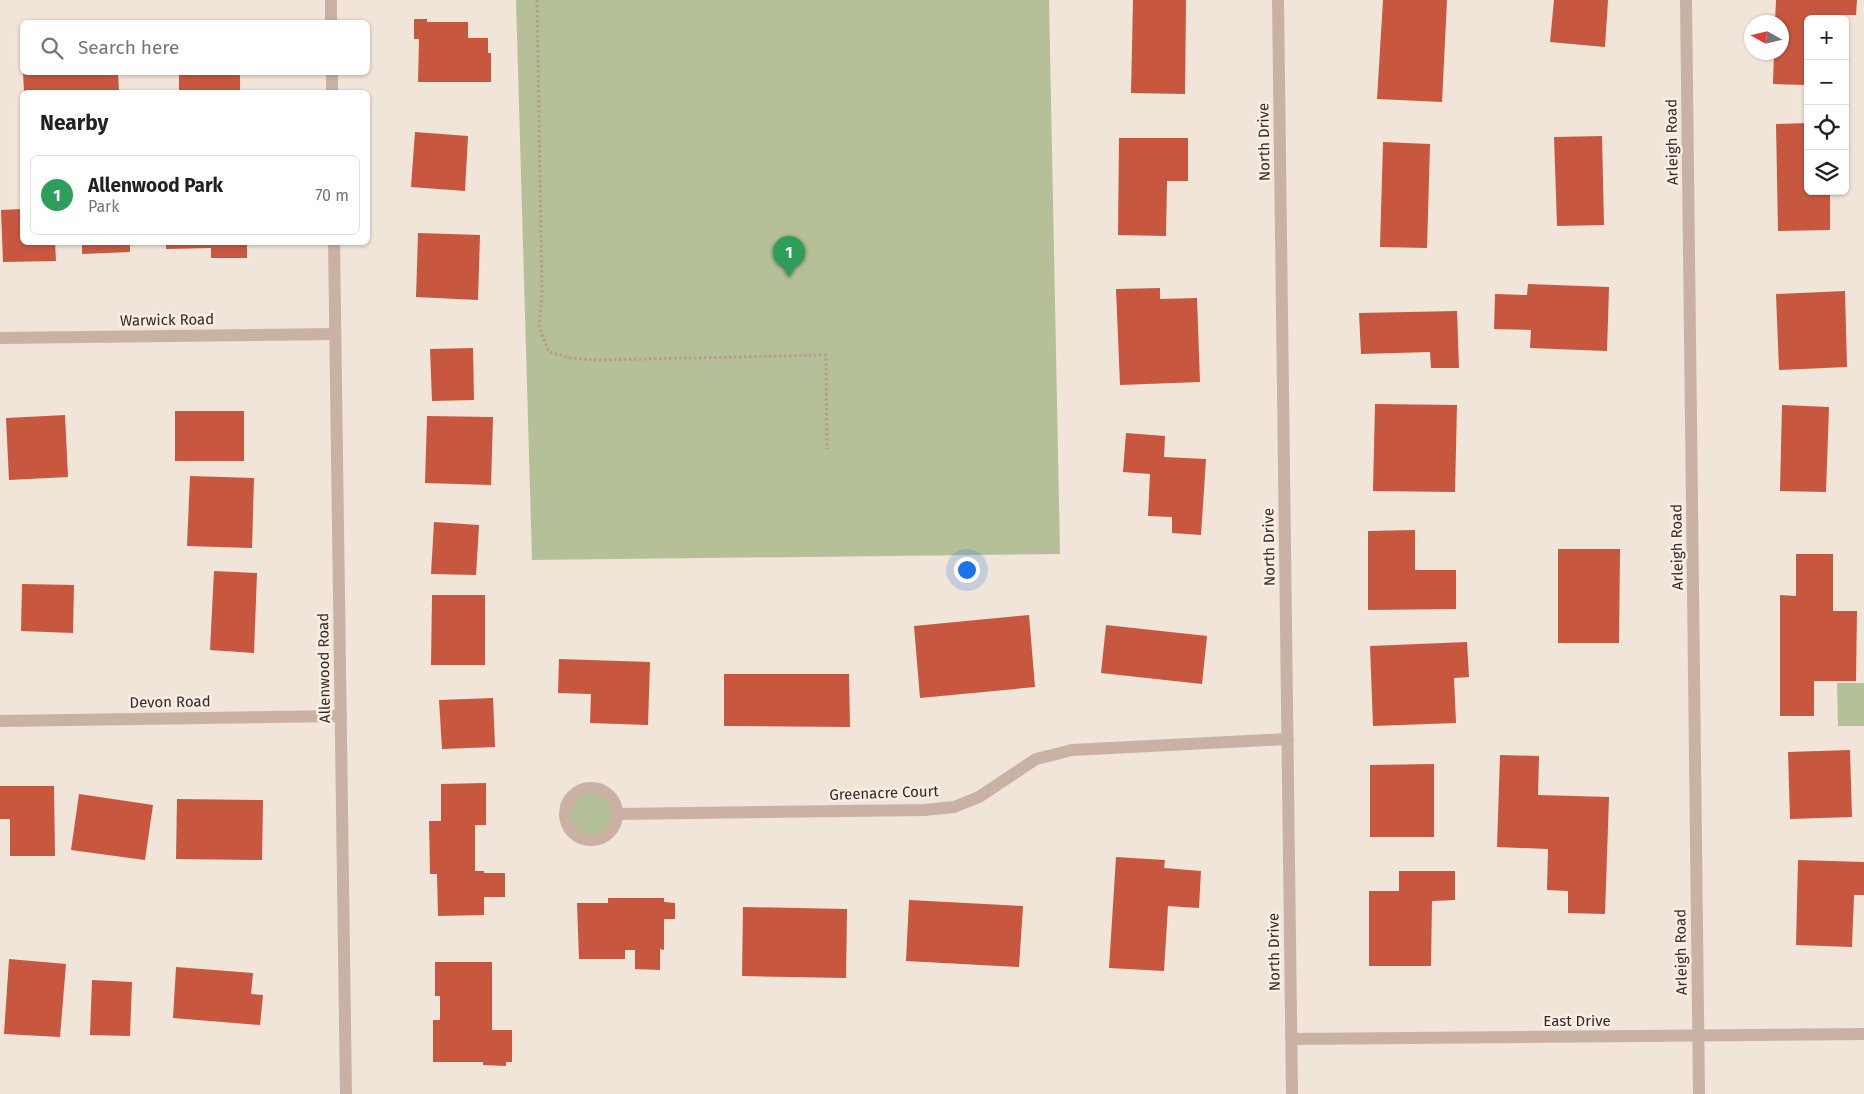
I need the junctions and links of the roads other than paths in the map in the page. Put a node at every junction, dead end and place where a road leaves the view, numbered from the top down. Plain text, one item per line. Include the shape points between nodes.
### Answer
1 (331, 0) edge
2 (1278, 0) edge
3 (1686, 0) edge
4 (331, 20) edge
5 (332, 75) edge
6 (332, 90) edge
7 (334, 245) edge
8 (335, 334) junction
9 (0, 338) edge
10 (341, 716) junction
11 (0, 721) edge
12 (1288, 739) junction
13 (618, 814) junction
14 (1864, 1034) edge
15 (1699, 1036) junction
16 (1291, 1039) junction
17 (346, 1094) edge
18 (1292, 1094) edge
19 (1699, 1094) edge

1 - 4 street
2 - 12 street, North Drive
3 - 15 street, Arleigh Road
5 - 6 street
7 - 8 street, Allenwood Road
8 - 9 street, Warwick Road
8 - 10 street, Allenwood Road
10 - 11 street, Devon Road
10 - 17 street, Allenwood Road
12 - 13 street, Greenacre Court via 1072,750 1036,759 979,797 954,807
12 - 16 street, North Drive
13 - 13 street via 612,798 605,792 588,788 580,790 568,801 565,817 576,837 591,841 607,836
14 - 15 street, East Drive
15 - 16 street, East Drive
15 - 19 street, Arleigh Road
16 - 18 street, North Drive

